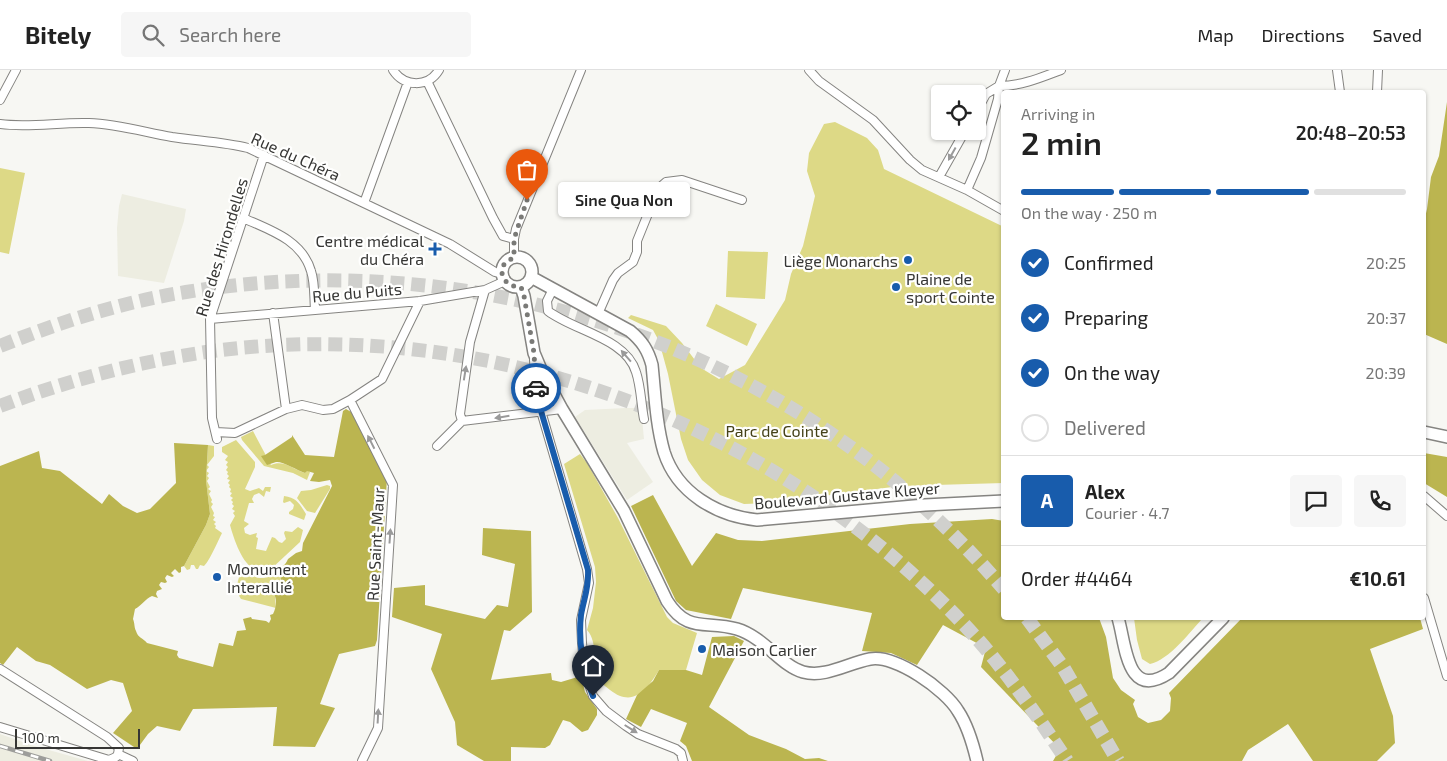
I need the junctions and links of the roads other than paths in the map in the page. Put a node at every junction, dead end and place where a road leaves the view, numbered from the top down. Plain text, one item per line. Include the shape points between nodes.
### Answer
1 (16, 70) edge
2 (393, 70) edge
3 (439, 70) edge
4 (581, 70) edge
5 (809, 70) edge
6 (1005, 70) edge
7 (1061, 70) edge
8 (1337, 70) edge
9 (1378, 70) edge
10 (427, 81) junction
11 (408, 82) junction
12 (999, 86) junction
13 (1340, 90) edge
14 (1377, 90) edge
15 (986, 94) edge
16 (0, 100) edge
17 (0, 124) edge
18 (960, 140) edge
19 (264, 155) junction
20 (939, 177) junction
21 (966, 190) junction
22 (742, 200) dead end
23 (364, 203) junction
24 (1001, 209) edge
25 (243, 218) junction
26 (514, 239) junction
27 (514, 257) junction
28 (503, 277) junction
29 (531, 278) junction
30 (521, 287) junction
31 (553, 289) junction
32 (485, 290) junction
33 (420, 301) junction
34 (315, 310) junction
35 (274, 314) junction
36 (598, 314) junction
37 (210, 319) junction
38 (534, 353) junction
39 (652, 370) junction
40 (637, 374) junction
41 (350, 400) junction
42 (286, 409) junction
43 (562, 409) junction
44 (541, 411) junction
45 (644, 419) dead end
46 (462, 422) junction
47 (1426, 432) edge
48 (1447, 436) edge
49 (437, 446) dead end
50 (1426, 499) edge
51 (1001, 501) edge
52 (1447, 516) edge
53 (1426, 605) edge
54 (1118, 620) edge
55 (1221, 620) edge
56 (0, 669) edge
57 (1447, 676) edge
58 (0, 727) edge
59 (118, 754) junction
60 (133, 761) edge
61 (362, 761) edge
62 (683, 761) edge
63 (977, 761) edge

1 - 16 street
2 - 11 street
3 - 10 street
4 - 26 street
5 - 20 street via 819,81 873,120 922,170
6 - 12 street
7 - 12 street via 1028,83
8 - 13 street
9 - 14 street
10 - 11 street
10 - 26 street via 493,218 503,236
11 - 23 street
12 - 15 street
12 - 21 street via 981,158
17 - 19 street, Rue du Chéra via 122,126 232,144
18 -> 20 street
19 - 23 street, Rue du Chéra
19 - 25 street, Rue des Hirondelles
20 - 21 street
21 - 24 street
22 - 36 street via 682,180 666,182 658,189 637,241 633,262 613,280
23 - 28 street, Rue du Chéra via 450,244
25 - 34 street via 282,236 305,256 312,272
25 - 37 street, Rue des Hirondelles
26 - 27 street
27 - 28 street via 504,264
27 - 29 street via 530,264
28 - 30 street via 511,286
28 - 32 street, Rue du Puits
29 - 30 street
29 - 31 street, Boulevard Gustave Kleyer
30 - 38 street
31 - 36 street, Boulevard Gustave Kleyer
40 -> 31 street via 626,354 614,345 548,311 547,300
32 - 33 street, Rue du Puits
46 -> 32 street via 460,414 470,342
33 - 34 street, Rue du Puits
33 - 41 street via 382,379
34 - 35 street, Rue du Puits
35 - 37 street, Rue du Puits
35 - 42 street
36 - 39 street, Boulevard Gustave Kleyer via 630,331 641,341
37 - 42 street, Rue des Hirondelles via 212,418 216,435 235,433
38 - 43 street
38 - 44 street
39 - 40 street
39 - 51 street, Boulevard Gustave Kleyer via 661,441 672,471 695,497 728,515 757,520
40 - 45 street
41 - 42 street via 333,409 302,405
61 -> 41 street, Rue Saint-Maur via 378,728 394,485
43 - 44 street
43 - 63 street via 624,511 667,601 676,613 690,623 731,628 749,634 789,665 804,672 823,673 871,658 908,669 941,692 959,712
44 -> 46 street
44 -> 62 street via 588,570 589,583 581,620 589,686 598,702 615,718 638,734 671,746 681,753
46 - 49 street
47 - 48 street
50 - 52 street
53 - 57 street
54 - 55 street via 1127,663 1142,680 1152,681 1169,673
56 - 59 street via 107,737 119,748
58 - 59 street via 109,760
59 - 60 street

